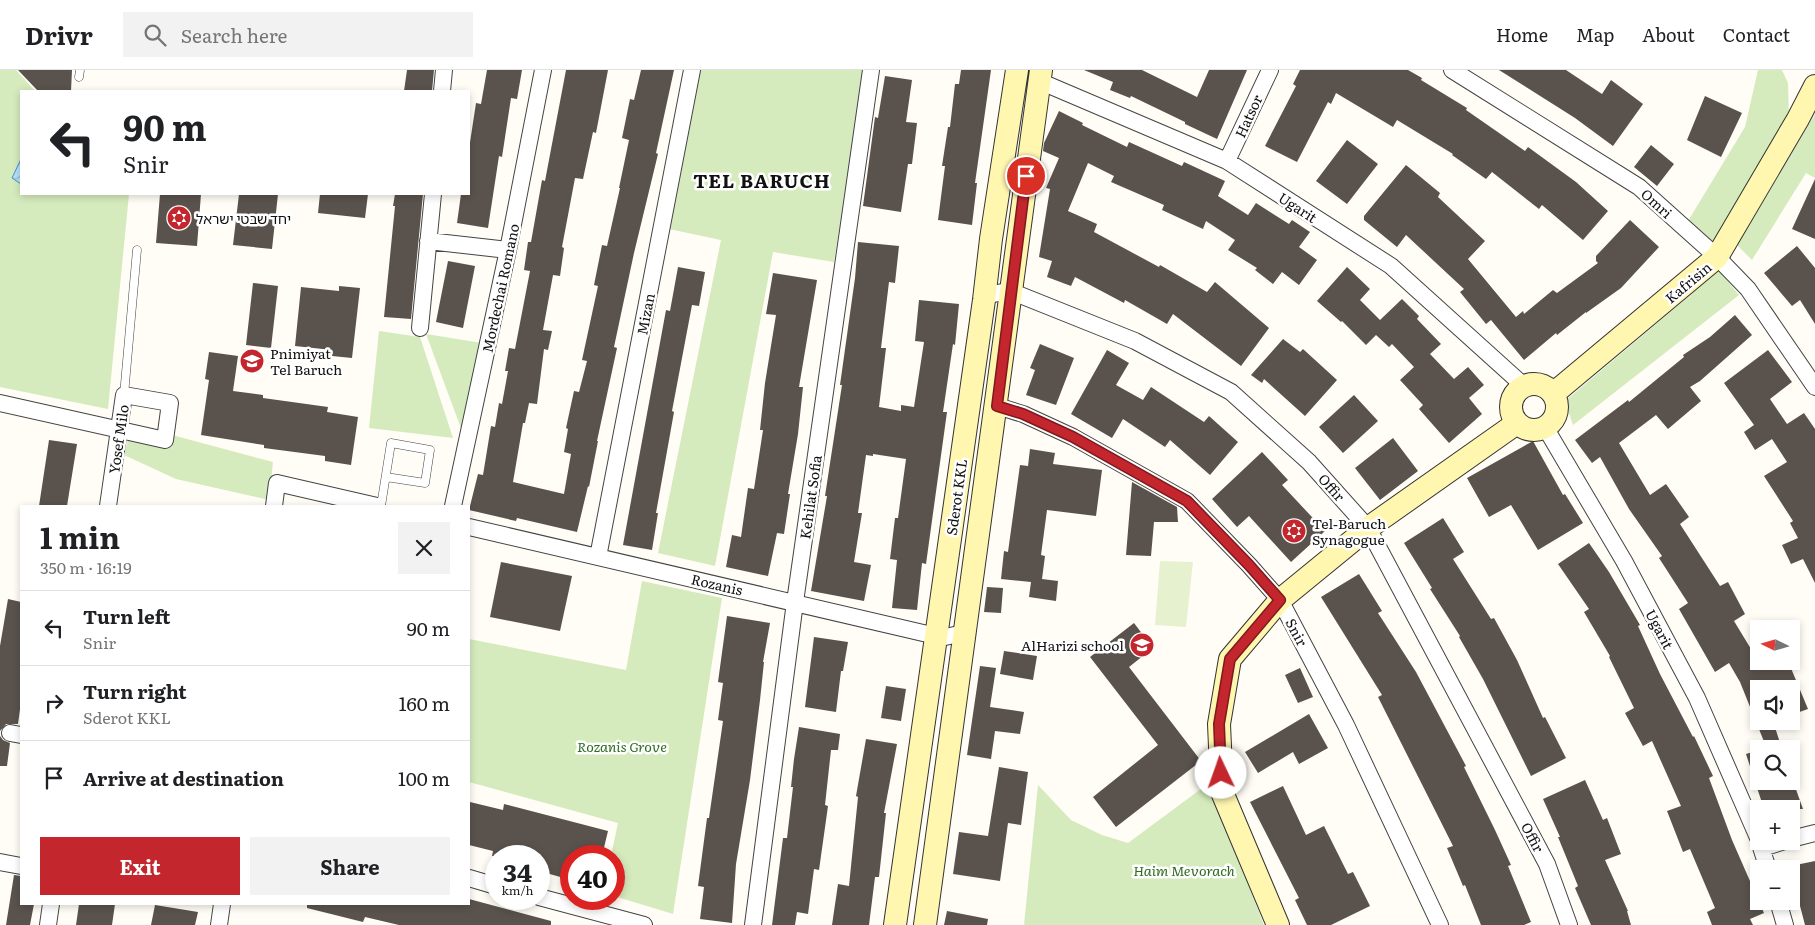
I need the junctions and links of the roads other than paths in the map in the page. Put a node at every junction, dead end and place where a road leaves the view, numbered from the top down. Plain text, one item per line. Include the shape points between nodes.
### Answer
1 (444, 70) edge
2 (543, 70) edge
3 (692, 70) edge
4 (871, 70) edge
5 (1017, 70) edge
6 (1270, 70) edge
7 (1452, 70) edge
8 (1040, 75) edge
9 (1815, 86) edge
10 (442, 90) edge
11 (1227, 161) junction
12 (433, 195) edge
13 (428, 241) junction
14 (137, 250) dead end
15 (508, 250) junction
16 (1717, 257) junction
17 (1010, 291) junction
18 (984, 300) junction
19 (420, 328) dead end
20 (1524, 386) junction
21 (1815, 387) edge
22 (1553, 394) junction
23 (124, 395) junction
24 (997, 406) junction
25 (1, 407) edge
26 (1517, 423) junction
27 (1546, 427) junction
28 (119, 431) junction
29 (386, 478) junction
30 (108, 505) edge
31 (274, 505) edge
32 (373, 505) edge
33 (381, 505) edge
34 (453, 505) edge
35 (470, 527) edge
36 (1368, 528) junction
37 (598, 557) junction
38 (1280, 600) junction
39 (795, 602) junction
40 (964, 633) junction
41 (936, 636) junction
42 (1750, 820) edge
43 (1815, 833) edge
44 (1800, 837) edge
45 (0, 862) edge
46 (20, 866) edge
47 (470, 878) edge
48 (485, 883) edge
49 (550, 900) edge
50 (52, 905) edge
51 (222, 905) edge
52 (1781, 910) edge
53 (48, 925) edge
54 (219, 925) edge
55 (644, 925) edge
56 (754, 925) edge
57 (895, 925) edge
58 (925, 925) edge
59 (1278, 925) edge
60 (1440, 925) edge
61 (1569, 925) edge
62 (1785, 925) edge

1 - 10 street
2 - 15 street, Mordechai Romano
3 - 37 street, Mizan
4 - 39 street, Kehilat Sofia
5 - 18 main road, Sderot KKL
6 - 11 street, Hatsor
7 - 16 street, Omri via 1639,187
8 - 11 street, Ugarit
8 - 17 main road, Sderot KKL
9 - 16 main road, Kafrisin
11 - 20 street, Ugarit via 1391,266
12 - 13 street
13 - 15 street
13 - 19 street
14 - 23 lane
15 - 34 street, Mordechai Romano
16 - 21 street, Omri via 1748,289
16 - 22 main road, Kafrisin
17 - 18 street via 992,294
17 - 24 main road, Sderot KKL
17 - 36 street, Offir via 1135,341 1231,392 1309,462
18 - 41 main road, Sderot KKL
20 - 22 main road via 1543,385
20 - 26 main road via 1511,402
22 - 27 main road via 1555,416
23 - 28 street, Yosef Milo
23 - 28 street, Yosef Milo via 170,403 166,440
24 - 38 street, Snir via 1073,437 1187,501
24 - 40 main road, Sderot KKL
25 - 28 street
26 - 27 main road via 1530,430
26 - 36 main road
27 - 42 street, Ugarit via 1624,561 1697,698
28 - 30 street, Yosef Milo
29 - 29 lane via 391,444 430,450 425,483
29 - 33 lane
31 - 32 street via 277,483
35 - 37 street, Rozanis
36 - 38 main road
36 - 61 street, Offir via 1547,864
37 - 39 street, Rozanis
38 - 59 main road via 1230,659 1219,724 1222,792
38 - 60 street, Snir via 1346,725
39 - 41 street, Rozanis
39 - 56 street, Kehilat Sofia
40 - 41 street, Rozanis
40 - 58 main road, Sderot KKL
41 - 57 main road, Sderot KKL
43 - 44 street
45 - 46 street
47 - 48 street
49 - 55 street
50 - 53 street
51 - 54 street
52 - 62 street

